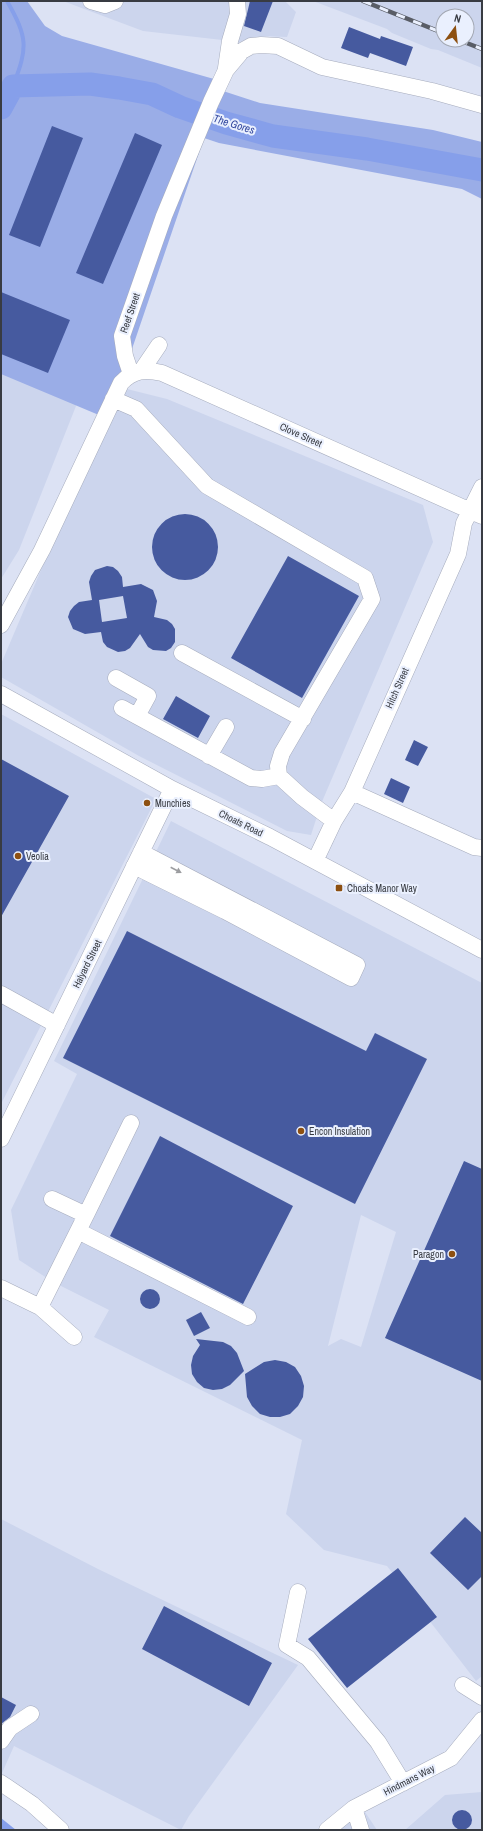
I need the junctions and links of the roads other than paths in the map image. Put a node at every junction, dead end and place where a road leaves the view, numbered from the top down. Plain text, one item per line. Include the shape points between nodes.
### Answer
1 (91, 1) edge
2 (115, 1) edge
3 (237, 1) edge
4 (226, 70) junction
5 (482, 105) edge
6 (159, 345) dead end
7 (137, 372) junction
8 (113, 399) junction
9 (482, 487) edge
10 (476, 513) edge
11 (1, 625) edge
12 (182, 653) dead end
13 (116, 678) dead end
14 (1, 694) edge
15 (122, 708) dead end
16 (137, 716) junction
17 (303, 719) junction
18 (226, 727) dead end
19 (209, 756) junction
20 (279, 776) junction
21 (172, 789) junction
22 (352, 792) junction
23 (334, 821) junction
24 (482, 848) edge
25 (138, 859) junction
26 (315, 861) junction
27 (228, 905) junction
28 (482, 950) edge
29 (1, 994) edge
30 (57, 1025) junction
31 (131, 1122) dead end
32 (1, 1139) edge
33 (52, 1199) dead end
34 (86, 1215) junction
35 (78, 1231) junction
36 (1, 1288) edge
37 (40, 1307) junction
38 (248, 1317) dead end
39 (74, 1337) dead end
40 (298, 1592) dead end
41 (463, 1685) dead end
42 (482, 1697) edge
43 (31, 1714) dead end
44 (482, 1720) edge
45 (1, 1741) edge
46 (1, 1783) edge
47 (403, 1783) junction
48 (349, 1818) edge
49 (61, 1830) edge
50 (327, 1830) edge
51 (361, 1830) edge

1 - 2 street via 105,5
3 - 4 street via 238,14 230,41
4 - 5 street, Reef Street via 242,51 251,46 278,46 322,67 432,91
4 - 7 street, Reef Street via 164,216 122,336 125,356
6 - 7 street
7 - 8 street via 121,383
7 - 10 street, Clove Street via 162,372
8 - 11 street via 42,550
8 - 17 street via 136,409 208,486 365,578 372,599
9 - 10 street, Hitch Street
10 - 22 street, Hitch Street via 464,523 458,554
12 - 17 street
13 - 16 street via 148,696
14 - 21 street, Choats Road
15 - 16 street
16 - 19 street
17 - 20 street via 282,753 278,766
18 - 19 street
19 - 20 street via 251,778
20 - 23 street
21 - 25 street, Halyard Street
21 - 26 street, Choats Road
22 - 23 street, Hitch Street
22 - 24 street via 474,847
23 - 26 street, Hitch Street
25 - 27 street
25 - 30 street, Halyard Street
26 - 28 street, Choats Road
27 - 27 street via 357,965 351,978
29 - 30 street
30 - 32 street, Halyard Street
31 - 34 street
33 - 34 street
34 - 35 street
35 - 37 street
35 - 38 street
36 - 37 street
37 - 39 street
40 - 47 street via 287,1645 308,1658 378,1742
41 - 42 street
43 - 45 street via 10,1728
44 - 47 street, Hindmans Way via 451,1758
46 - 49 street via 32,1804
47 - 48 street, Hindmans Way
48 - 50 street, Hindmans Way
48 - 51 street

